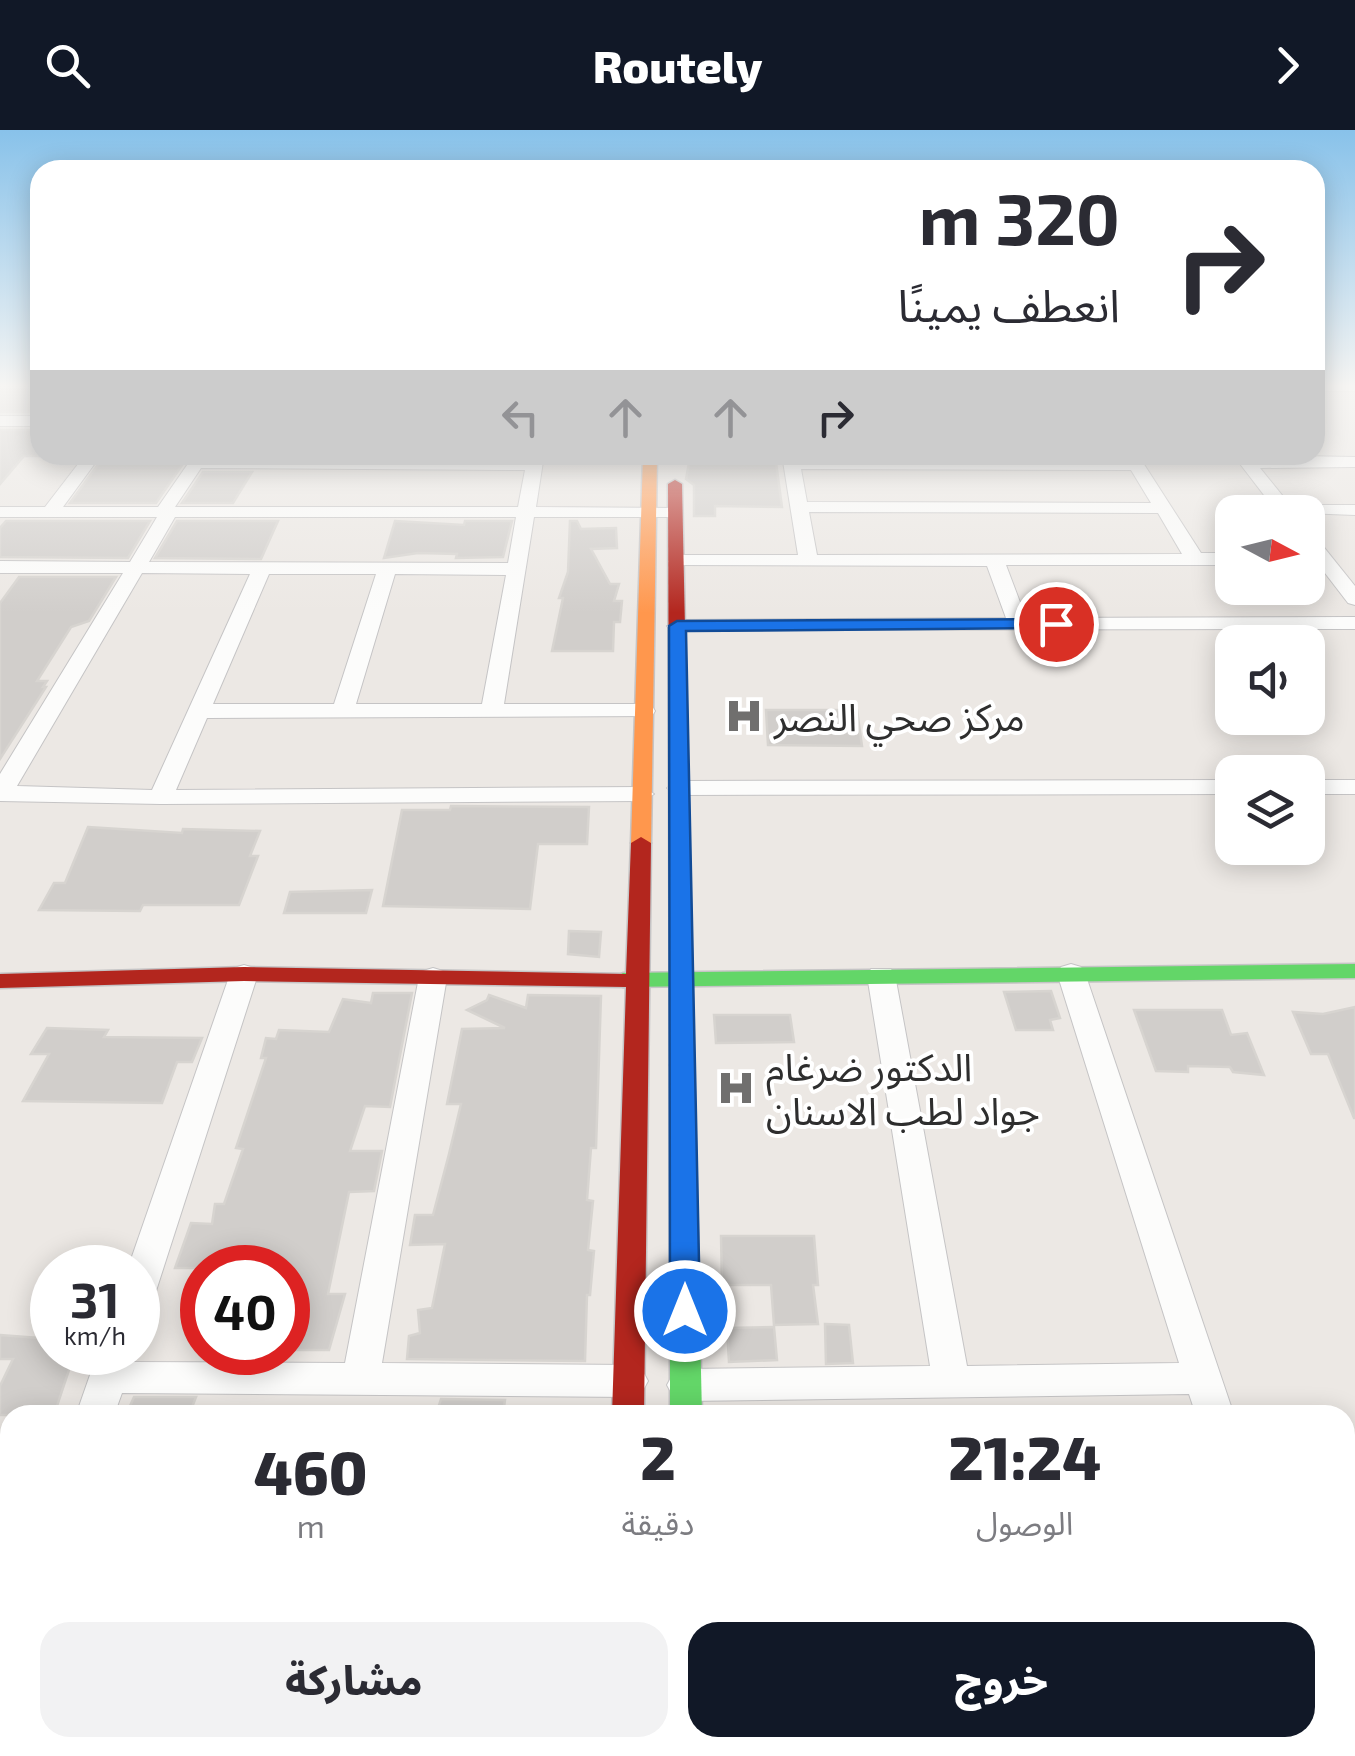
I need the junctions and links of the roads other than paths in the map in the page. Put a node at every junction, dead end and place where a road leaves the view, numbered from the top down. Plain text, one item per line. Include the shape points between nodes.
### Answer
1 (1325, 461) edge
2 (1355, 462) edge
3 (86, 465) edge
4 (195, 465) edge
5 (534, 465) edge
6 (650, 465) edge
7 (675, 465) edge
8 (792, 465) edge
9 (1136, 465) edge
10 (1250, 465) edge
11 (1273, 495) edge
12 (800, 507) junction
13 (1163, 508) junction
14 (1325, 510) edge
15 (1355, 510) edge
16 (0, 512) edge
17 (50, 512) junction
18 (166, 512) junction
19 (525, 512) junction
20 (649, 514) junction
21 (676, 514) junction
22 (808, 559) junction
23 (994, 559) junction
24 (1195, 559) junction
25 (1215, 560) edge
26 (1325, 560) edge
27 (1355, 560) edge
28 (676, 561) junction
29 (134, 567) junction
30 (262, 568) junction
31 (516, 569) junction
32 (1325, 569) edge
33 (388, 570) junction
34 (3, 572) edge
35 (1355, 598) edge
36 (1355, 623) edge
37 (1018, 624) junction
38 (677, 626) junction
39 (197, 711) junction
40 (343, 711) junction
41 (492, 711) junction
42 (644, 711) junction
43 (1215, 787) edge
44 (1325, 787) edge
45 (1355, 787) edge
46 (679, 788) junction
47 (0, 793) edge
48 (642, 794) junction
49 (161, 797) junction
50 (638, 939) junction
51 (681, 940) junction
52 (1355, 971) edge
53 (244, 974) junction
54 (1071, 974) junction
55 (882, 975) junction
56 (433, 977) junction
57 (681, 978) junction
58 (0, 980) edge
59 (637, 980) junction
60 (637, 1016) junction
61 (682, 1016) junction
62 (153, 1245) edge
63 (160, 1367) edge
64 (109, 1375) edge
65 (360, 1376) junction
66 (1203, 1378) junction
67 (952, 1381) junction
68 (628, 1398) edge
69 (686, 1400) edge
70 (99, 1405) edge
71 (1212, 1405) edge

1 - 2 street
3 - 17 street
4 - 18 street
5 - 19 street
6 - 20 street
7 - 21 street
8 - 12 street
9 - 13 street
10 - 11 street
12 - 13 street
12 - 22 street
13 - 24 street
14 - 15 street
16 - 17 street
17 - 18 street
18 - 19 street
18 - 29 street
19 - 20 street
19 - 31 street
20 - 21 street via 662,525
20 - 42 street
21 - 28 street
22 - 23 street
22 - 28 street
23 - 24 street
23 - 37 street
24 - 25 street
26 - 27 street
28 - 38 street
29 - 30 street
29 - 34 street
29 - 47 street
30 - 33 street
30 - 39 street
31 - 33 street
31 - 41 street
32 - 35 street
33 - 40 street
36 - 37 street
37 - 38 street
38 - 46 street
39 - 40 street
39 - 49 street
40 - 41 street
41 - 42 street
42 - 48 street
43 - 46 street
44 - 45 street
46 - 51 street
47 - 49 street
48 - 49 street
48 - 50 street
50 - 51 street via 658,947
50 - 59 street
51 - 57 street
52 - 54 street
53 - 56 street
53 - 58 street
53 - 62 street
54 - 55 street
54 - 66 street
55 - 57 street
55 - 67 street
56 - 59 street
56 - 65 street
57 - 59 street
57 - 61 street
59 - 60 street
60 - 61 street via 658,1008
60 - 68 street
61 - 69 street
63 - 65 street
64 - 70 street
65 - 68 street
66 - 67 street
66 - 71 street
67 - 69 street

